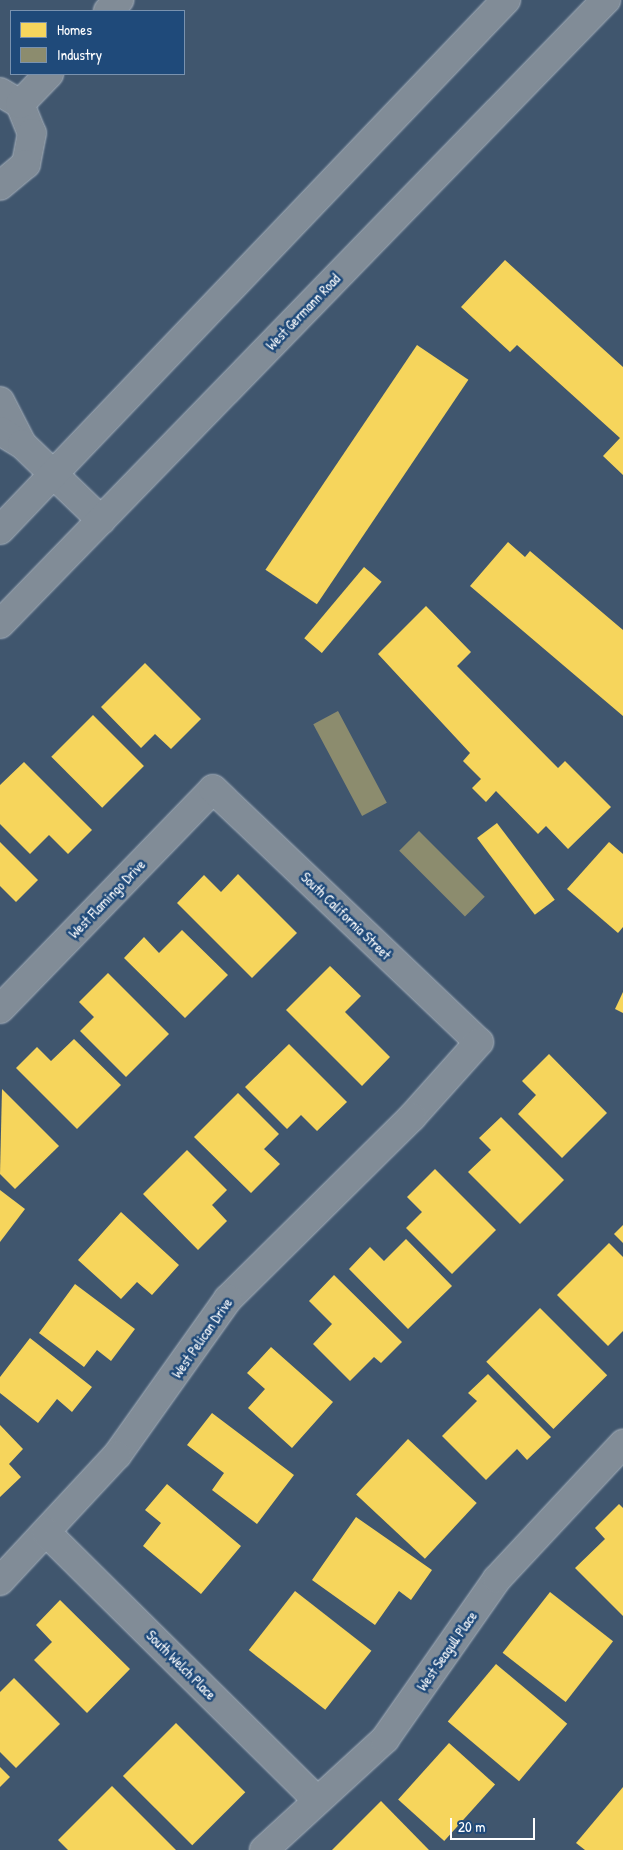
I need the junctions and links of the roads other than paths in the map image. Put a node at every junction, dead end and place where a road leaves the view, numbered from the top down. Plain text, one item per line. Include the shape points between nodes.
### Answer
1 (119, 0) edge
2 (506, 0) edge
3 (606, 0) edge
4 (109, 10) edge
5 (47, 75) edge
6 (10, 98) edge
7 (1, 191) edge
8 (0, 401) edge
9 (11, 437) edge
10 (53, 475) junction
11 (101, 520) junction
12 (0, 530) edge
13 (0, 624) edge
14 (213, 789) joint
15 (0, 1009) edge
16 (479, 1042) joint
17 (623, 1444) edge
18 (46, 1532) junction
19 (0, 1581) edge
20 (316, 1799) junction
21 (264, 1850) edge

1 - 4 street
2 - 10 street
3 - 11 street, West Germann Road
5 - 6 street
6 - 7 street via 32,133 31,149 16,176
8 - 9 street
9 - 10 street
10 - 11 street
10 - 12 street
11 - 13 street, West Germann Road
14 - 15 street, West Flamingo Drive
14 - 16 street, South California Street
16 - 18 street, West Pelican Drive via 412,1117 228,1299 117,1455
17 - 20 street, West Seagull Place via 497,1580 385,1739
18 - 19 street, West Pelican Drive
18 - 20 street, South Welch Place
20 - 21 street, West Seagull Place

